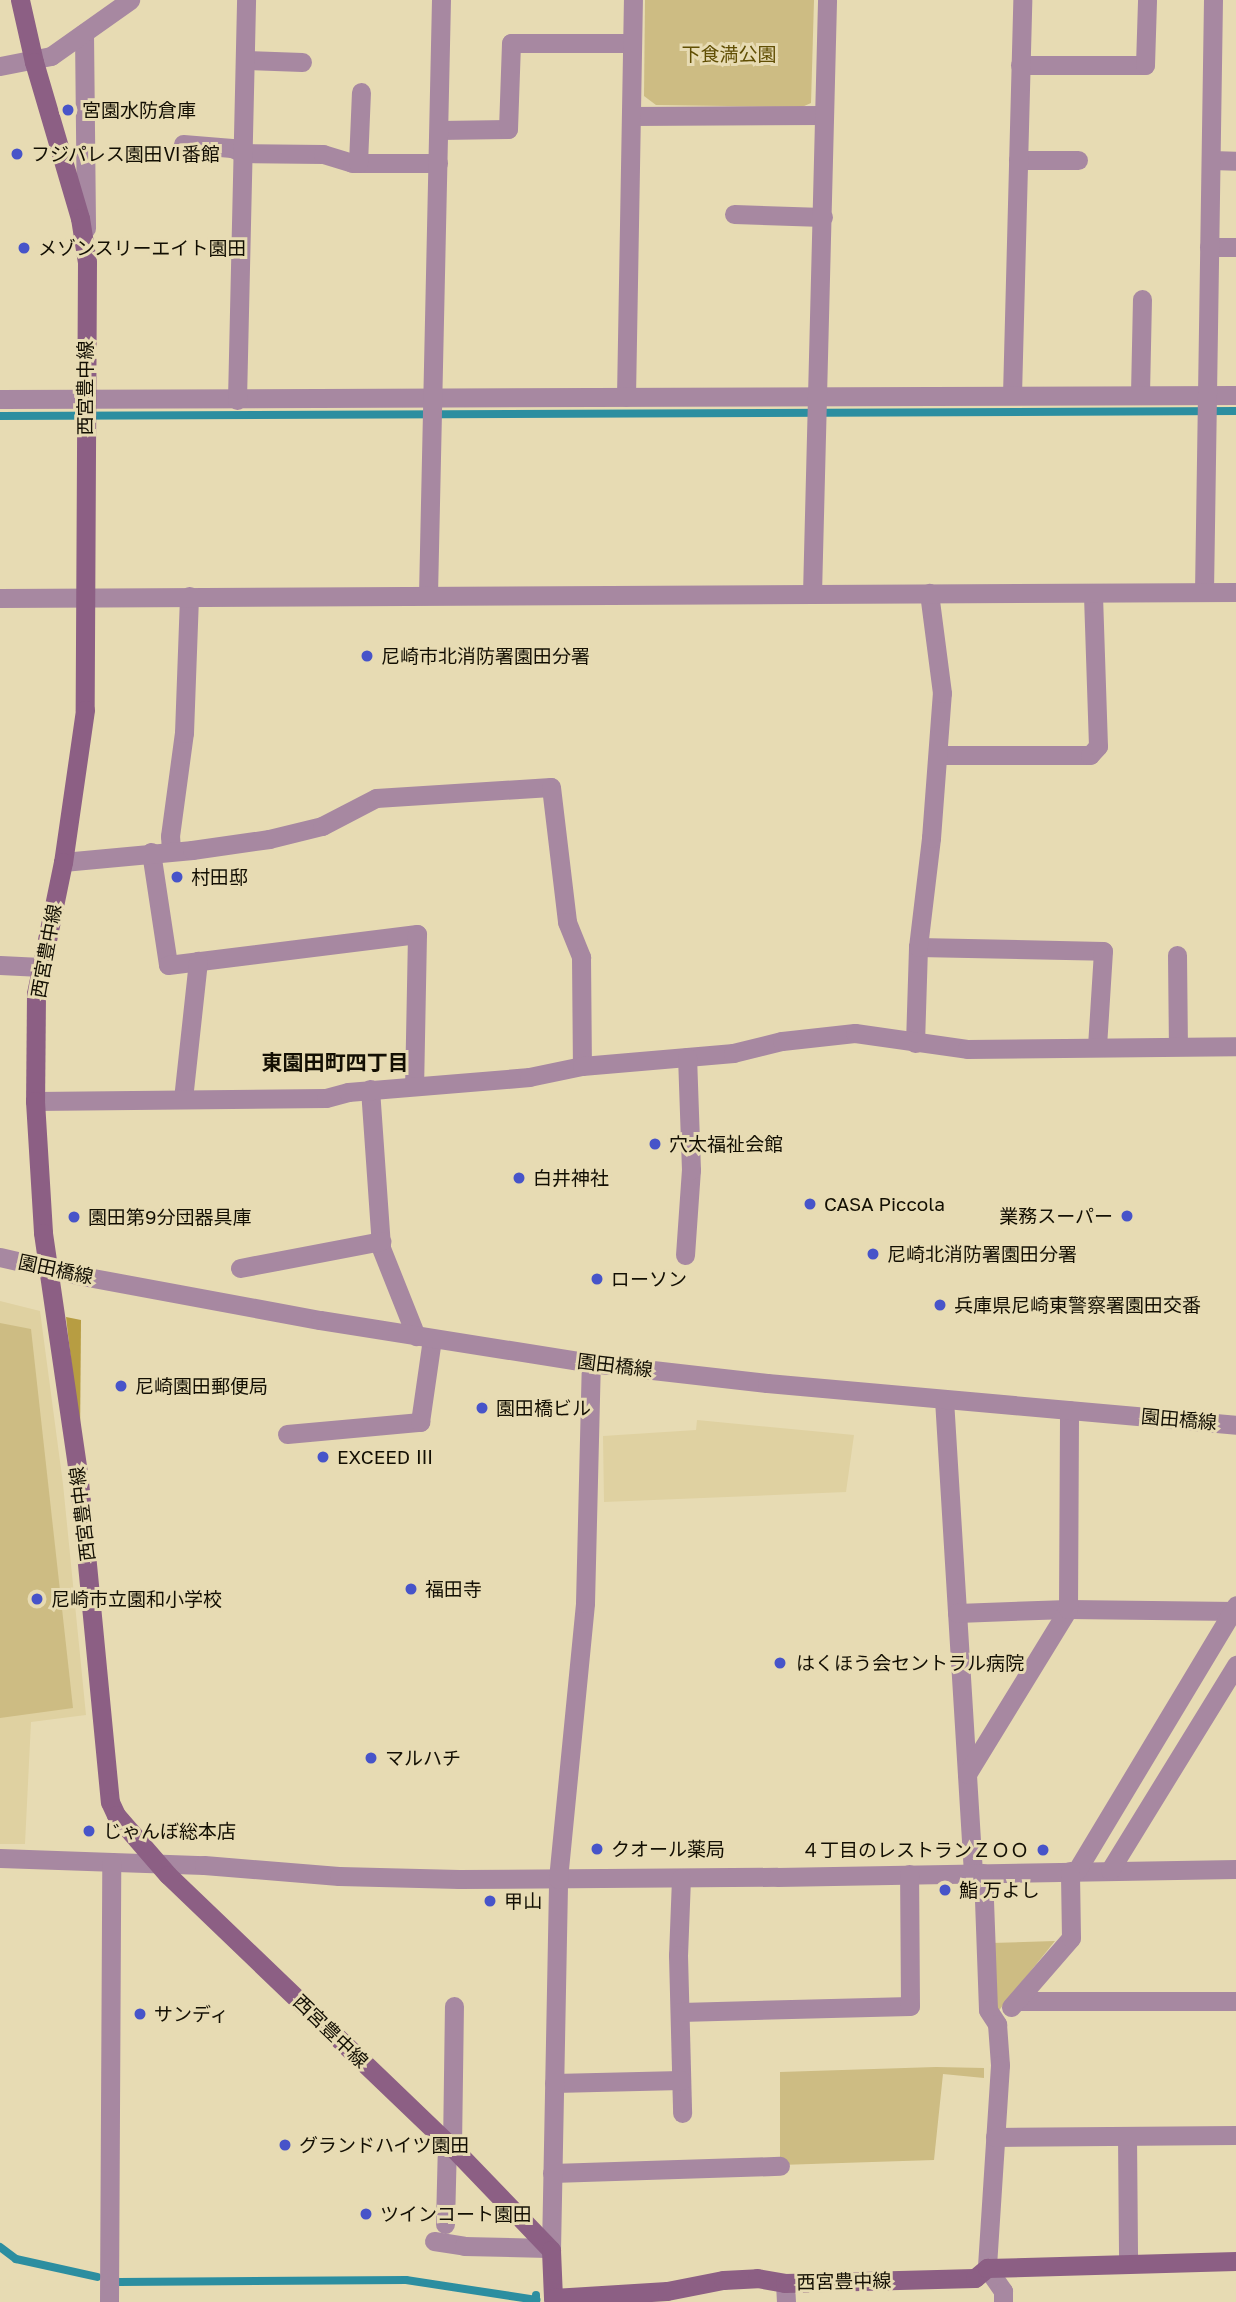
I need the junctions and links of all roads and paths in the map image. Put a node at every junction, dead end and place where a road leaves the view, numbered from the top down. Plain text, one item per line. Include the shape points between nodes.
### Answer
1 (20, 0) edge
2 (130, 0) edge
3 (246, 0) edge
4 (441, 0) edge
5 (633, 0) edge
6 (827, 0) edge
7 (1022, 0) edge
8 (1147, 0) edge
9 (1213, 0) edge
10 (84, 33) junction
11 (632, 43) junction
12 (244, 60) junction
13 (34, 62) junction
14 (302, 62) dead end
15 (1020, 65) junction
16 (0, 66) edge
17 (361, 92) dead end
18 (823, 115) junction
19 (631, 116) junction
20 (439, 130) junction
21 (183, 144) dead end
22 (243, 153) junction
23 (1018, 160) junction
24 (1078, 160) dead end
25 (1211, 160) junction
26 (1236, 161) edge
27 (358, 163) junction
28 (438, 163) junction
29 (734, 214) dead end
30 (823, 217) junction
31 (1209, 247) junction
32 (1236, 247) edge
33 (87, 262) junction
34 (1142, 299) dead end
35 (1140, 394) junction
36 (1012, 395) junction
37 (1236, 395) edge
38 (626, 397) junction
39 (0, 399) edge
40 (237, 400) junction
41 (1207, 405) junction
42 (817, 407) junction
43 (432, 408) junction
44 (84, 410) junction
45 (1204, 592) junction
46 (1236, 592) edge
47 (929, 593) junction
48 (1093, 593) junction
49 (812, 594) junction
50 (428, 595) junction
51 (189, 596) junction
52 (0, 598) edge
53 (86, 598) junction
54 (938, 755) junction
55 (172, 850) junction
56 (151, 852) junction
57 (63, 862) junction
58 (918, 947) junction
59 (1177, 956) dead end
60 (198, 961) junction
61 (0, 965) edge
62 (41, 967) junction
63 (915, 1043) junction
64 (1097, 1046) junction
65 (1178, 1046) junction
66 (1236, 1046) edge
67 (687, 1057) junction
68 (582, 1066) junction
69 (414, 1086) junction
70 (370, 1089) junction
71 (183, 1099) junction
72 (36, 1101) junction
73 (381, 1241) junction
74 (685, 1255) dead end
75 (0, 1257) edge
76 (48, 1268) junction
77 (240, 1268) dead end
78 (424, 1337) junction
79 (592, 1363) junction
80 (944, 1399) junction
81 (1069, 1410) junction
82 (1236, 1425) edge
83 (287, 1434) dead end
84 (1068, 1609) junction
85 (1235, 1609) edge
86 (957, 1613) junction
87 (1236, 1665) edge
88 (1161, 1730) junction
89 (1187, 1745) junction
90 (967, 1774) junction
91 (0, 1858) edge
92 (111, 1862) junction
93 (157, 1863) junction
94 (1236, 1869) edge
95 (1110, 1870) junction
96 (1074, 1871) junction
97 (978, 1873) junction
98 (908, 1874) junction
99 (558, 1878) junction
100 (681, 1878) junction
101 (1017, 2001) junction
102 (1236, 2001) edge
103 (454, 2006) dead end
104 (680, 2012) junction
105 (997, 2024) junction
106 (681, 2080) junction
107 (554, 2083) junction
108 (682, 2113) dead end
109 (1236, 2135) edge
110 (1127, 2136) junction
111 (995, 2137) junction
112 (450, 2144) junction
113 (780, 2165) dead end
114 (552, 2173) junction
115 (445, 2224) dead end
116 (434, 2241) dead end
117 (549, 2249) junction
118 (1236, 2261) edge
119 (1128, 2262) junction
120 (987, 2268) junction
121 (786, 2292) edge
122 (553, 2300) edge
123 (109, 2302) edge
124 (1003, 2302) edge

1 - 13 main road, 西宮豊中線
2 - 10 street
3 - 12 street
4 - 20 street
5 - 11 street
6 - 18 street
7 - 15 street
8 - 15 street via 1146,65
9 - 25 street
10 - 13 street
10 - 33 street
11 - 19 street
11 - 20 street via 511,43 508,129
12 - 14 street
12 - 22 street
13 - 16 street
13 - 33 main road, 西宮豊中線 via 79,218
15 - 23 street
17 - 27 street
18 - 19 street
18 - 30 street
19 - 38 street
20 - 28 street
21 - 22 street
22 - 27 street via 323,154
22 - 40 street
23 - 24 street
23 - 36 street
25 - 26 street
25 - 31 street
27 - 28 street
28 - 43 street
29 - 30 street
30 - 42 street
31 - 32 street
31 - 41 street
33 - 44 main road, 西宮豊中線
34 - 35 street
35 - 36 street
35 - 41 street
36 - 42 street
37 - 41 street
38 - 42 street
38 - 43 street
39 - 44 street
40 - 43 street
40 - 44 street
41 - 45 street
42 - 49 street
43 - 50 street
44 - 53 main road, 西宮豊中線
45 - 46 street
45 - 48 street
47 - 48 street
47 - 49 street
47 - 54 street via 942,693
48 - 54 street via 1098,746 1090,755
49 - 50 street
50 - 51 street
51 - 53 street
51 - 55 street via 184,733
52 - 53 street
53 - 57 main road, 西宮豊中線 via 82,745
54 - 58 street
55 - 56 street
55 - 68 street via 269,839 322,826 376,798 551,787 567,922 581,957
56 - 57 street
56 - 60 street via 168,965
57 - 62 main road, 西宮豊中線
58 - 63 street
58 - 64 street via 1103,951
59 - 65 street
60 - 69 street via 417,934
60 - 71 street
61 - 62 street
62 - 72 main road, 西宮豊中線 via 36,993
63 - 64 street via 967,1049
63 - 67 street via 855,1033
64 - 65 street
65 - 66 street
67 - 68 street
67 - 74 street via 691,1170
68 - 69 street via 529,1077
69 - 70 street
70 - 71 street via 326,1098
70 - 73 street
71 - 72 street
72 - 76 main road, 西宮豊中線
73 - 77 street
73 - 78 street
75 - 76 street, 園田橋線
76 - 78 street, 園田橋線
76 - 93 main road, 西宮豊中線 via 79,1481 110,1802 124,1827
78 - 79 street, 園田橋線
78 - 83 street via 420,1422
79 - 80 street, 園田橋線
79 - 99 street via 585,1603
80 - 81 street, 園田橋線
80 - 86 street
81 - 82 street, 園田橋線
81 - 84 street
84 - 85 street
84 - 86 street
84 - 90 street
85 - 88 street
86 - 90 street
87 - 89 street
88 - 89 street
88 - 96 street
89 - 95 street
90 - 97 street
91 - 92 street
92 - 93 street
92 - 123 street
93 - 99 street via 365,1877
93 - 112 main road, 西宮豊中線
94 - 95 street
95 - 96 street
96 - 97 street
96 - 101 street via 1071,1938
97 - 98 street
97 - 105 street via 988,2010
98 - 100 street
98 - 104 street via 910,2006
99 - 100 street
99 - 107 street
100 - 104 street
101 - 102 street
101 - 105 street
103 - 112 street
104 - 106 street
105 - 111 street via 1000,2065
106 - 107 street
106 - 108 street
107 - 114 street
109 - 110 street
110 - 111 street
110 - 119 street
111 - 120 street
112 - 115 street
112 - 117 main road, 西宮豊中線
113 - 114 street
114 - 117 street
116 - 117 street
117 - 122 main road, 西宮豊中線
118 - 119 main road, 西宮豊中線
119 - 120 main road, 西宮豊中線
120 - 121 main road, 西宮豊中線 via 975,2278
120 - 124 street via 1003,2291
121 - 122 main road, 西宮豊中線 via 757,2278

